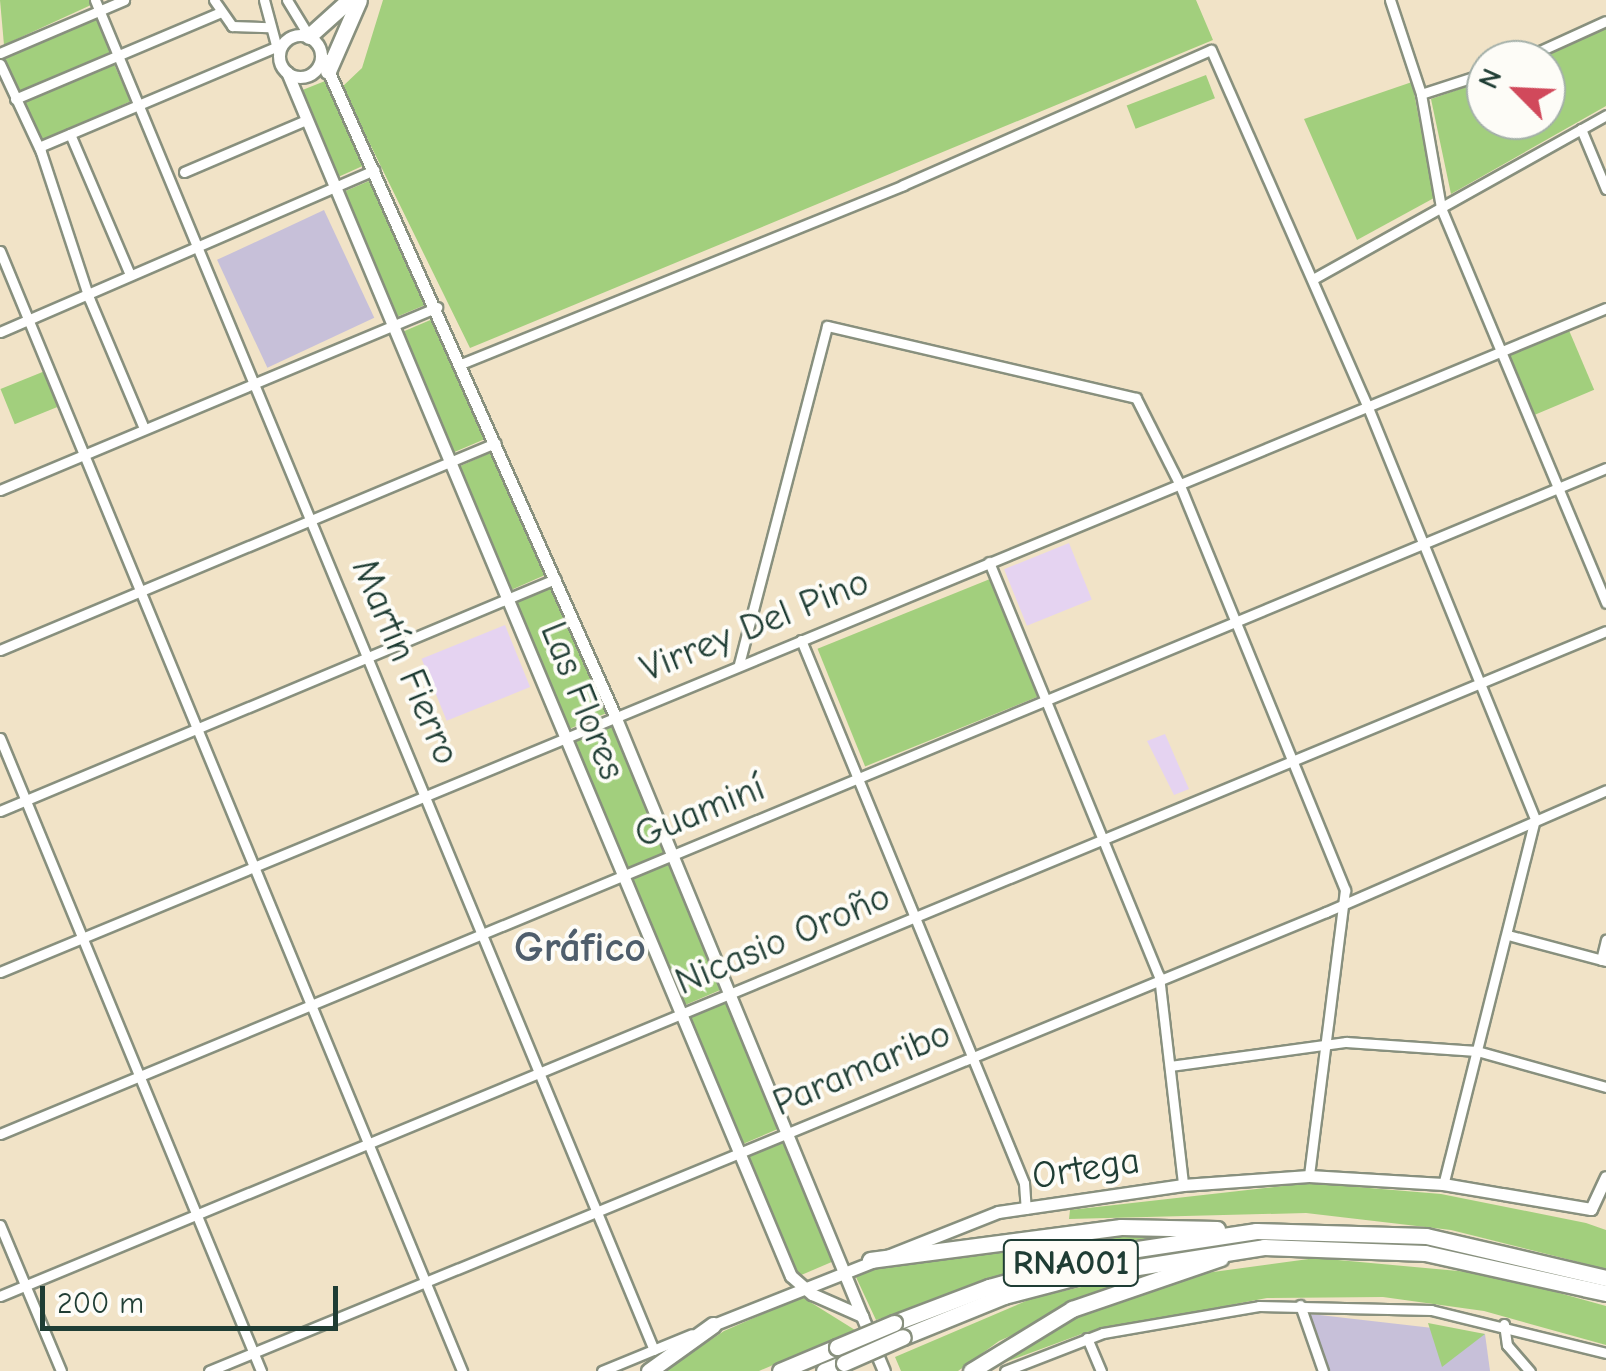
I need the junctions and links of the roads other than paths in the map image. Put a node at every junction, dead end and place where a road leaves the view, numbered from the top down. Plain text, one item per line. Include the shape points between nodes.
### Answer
1 (95, 0) edge
2 (124, 0) edge
3 (214, 0) edge
4 (264, 0) edge
5 (287, 0) edge
6 (348, 0) edge
7 (359, 0) edge
8 (1390, 0) edge
9 (99, 11) junction
10 (219, 13) junction
11 (1606, 21) edge
12 (269, 27) junction
13 (309, 36) junction
14 (1564, 40) edge
15 (279, 49) junction
16 (0, 53) edge
17 (118, 56) junction
18 (0, 64) edge
19 (325, 64) junction
20 (286, 72) junction
21 (1466, 79) edge
22 (1421, 94) junction
23 (15, 99) junction
24 (139, 104) junction
25 (1606, 115) edge
26 (306, 120) junction
27 (1581, 129) junction
28 (70, 134) junction
29 (39, 147) junction
30 (375, 170) junction
31 (184, 172) dead end
32 (334, 187) junction
33 (1606, 189) edge
34 (1441, 208) junction
35 (199, 244) junction
36 (0, 251) edge
37 (129, 272) junction
38 (1314, 279) junction
39 (87, 290) junction
40 (437, 307) junction
41 (1606, 308) edge
42 (28, 316) junction
43 (394, 325) junction
44 (0, 332) edge
45 (1501, 350) junction
46 (461, 364) junction
47 (258, 383) junction
48 (1367, 405) junction
49 (144, 428) junction
50 (494, 443) junction
51 (86, 453) junction
52 (452, 462) junction
53 (1606, 468) edge
54 (1179, 483) junction
55 (1559, 487) junction
56 (0, 490) edge
57 (314, 522) junction
58 (1422, 544) junction
59 (989, 562) junction
60 (555, 579) junction
61 (141, 591) junction
62 (507, 600) junction
63 (1606, 603) edge
64 (1234, 624) junction
65 (1606, 630) edge
66 (802, 640) junction
67 (0, 650) edge
68 (372, 659) junction
69 (739, 664) junction
70 (1478, 683) junction
71 (1047, 702) junction
72 (615, 716) junction
73 (199, 729) junction
74 (0, 738) edge
75 (565, 738) junction
76 (1293, 760) junction
77 (856, 780) junction
78 (1606, 790) edge
79 (428, 796) junction
80 (26, 800) junction
81 (0, 811) edge
82 (1535, 819) junction
83 (1104, 839) junction
84 (673, 856) junction
85 (254, 866) junction
86 (622, 877) junction
87 (1347, 900) junction
88 (915, 918) junction
89 (484, 934) junction
90 (1508, 935) junction
91 (83, 937) junction
92 (1606, 940) edge
93 (1604, 960) edge
94 (0, 972) edge
95 (1159, 976) junction
96 (732, 993) junction
97 (313, 1004) junction
98 (680, 1016) junction
99 (1328, 1042) junction
100 (1477, 1051) junction
101 (971, 1056) junction
102 (1170, 1066) junction
103 (140, 1075) junction
104 (541, 1075) junction
105 (1606, 1087) edge
106 (788, 1132) junction
107 (0, 1134) edge
108 (370, 1144) junction
109 (738, 1153) junction
110 (1308, 1176) junction
111 (1606, 1177) edge
112 (1443, 1184) junction
113 (1182, 1185) junction
114 (1026, 1209) junction
115 (1591, 1209) junction
116 (598, 1211) junction
117 (1606, 1213) edge
118 (196, 1215) junction
119 (0, 1225) edge
120 (1256, 1231) junction
121 (1264, 1247) junction
122 (870, 1260) junction
123 (844, 1270) junction
124 (1606, 1278) edge
125 (426, 1281) junction
126 (25, 1285) junction
127 (801, 1287) junction
128 (1606, 1293) edge
129 (0, 1296) edge
130 (1300, 1304) junction
131 (1504, 1324) junction
132 (713, 1325) junction
133 (898, 1330) junction
134 (1088, 1338) junction
135 (654, 1350) junction
136 (1606, 1352) edge
137 (254, 1353) junction
138 (841, 1355) junction
139 (878, 1358) dead end
140 (61, 1371) edge
141 (210, 1371) edge
142 (261, 1371) edge
143 (462, 1371) edge
144 (602, 1371) edge
145 (649, 1371) edge
146 (780, 1371) edge
147 (824, 1371) edge
148 (884, 1371) edge
149 (971, 1371) edge
150 (1006, 1371) edge
151 (1101, 1371) edge
152 (1323, 1371) edge
153 (1530, 1371) edge

1 - 9 street, Martín Fierro
2 - 9 street
3 - 10 street
4 - 12 street
5 - 13 street
6 - 13 highway
7 - 19 highway
8 - 22 street
9 - 16 street
9 - 17 street, Martín Fierro
10 - 12 street via 232,26
10 - 17 street
11 - 14 street
12 - 15 street
13 - 15 street
13 - 19 street, Las Flores
15 - 20 street, Las Flores
15 - 24 street
17 - 23 street
17 - 24 street, Martín Fierro
18 - 23 street
19 - 20 street via 309,75
19 - 30 street, Las Flores
20 - 26 street, Las Flores
21 - 22 street
22 - 34 street
23 - 29 street
24 - 28 street
24 - 35 street, Martín Fierro
25 - 27 street
26 - 31 street
26 - 32 street, Las Flores
27 - 33 street
27 - 34 street
28 - 29 street
28 - 37 street
29 - 39 street
30 - 32 street
30 - 40 street, Las Flores
32 - 35 street
32 - 43 street, Las Flores
34 - 38 street
34 - 45 street
35 - 37 street
35 - 47 street, Martín Fierro
36 - 42 street
37 - 39 street
38 - 46 street via 1211,50 903,185
38 - 48 street
39 - 42 street
39 - 49 street
40 - 43 street
40 - 46 street, Las Flores
41 - 45 street, Virrey Del Pino
42 - 44 street
42 - 51 street
43 - 47 street
43 - 52 street, Las Flores
45 - 48 street, Virrey Del Pino
45 - 55 street
46 - 50 street, Las Flores
47 - 49 street
47 - 57 street, Martín Fierro
48 - 54 street, Virrey Del Pino
48 - 58 street
49 - 51 street
50 - 52 street
50 - 60 street, Las Flores
51 - 56 street
51 - 61 street
52 - 57 street
52 - 62 street, Las Flores
53 - 55 street, Guaminí
54 - 59 street, Virrey Del Pino
54 - 64 street
54 - 69 street via 1134,396 828,326
55 - 58 street, Guaminí
55 - 63 street
57 - 61 street
57 - 68 street, Martín Fierro
58 - 64 street, Guaminí
58 - 70 street
59 - 66 street, Virrey Del Pino
59 - 71 street
60 - 62 street
60 - 72 street, Las Flores
61 - 67 street
61 - 73 street
62 - 68 street
62 - 75 street, Las Flores
64 - 71 street, Guaminí
64 - 76 street
65 - 70 street, Nicasio Oroño
66 - 69 street, Virrey Del Pino
66 - 77 street
68 - 73 street
68 - 79 street, Martín Fierro
69 - 72 street, Virrey Del Pino
70 - 76 street, Nicasio Oroño
70 - 82 street
71 - 77 street, Guaminí
71 - 83 street
72 - 75 street, Virrey Del Pino
72 - 84 street, Las Flores
73 - 80 street
73 - 85 street
74 - 80 street
75 - 79 street, Virrey Del Pino
75 - 86 street, Las Flores
76 - 83 street, Nicasio Oroño
76 - 87 street
77 - 84 street, Guaminí
77 - 88 street
78 - 82 street, Paramaribo
79 - 85 street, Virrey Del Pino
79 - 89 street, Martín Fierro
80 - 81 street
80 - 91 street
82 - 87 street, Paramaribo
82 - 90 street
83 - 88 street, Nicasio Oroño
83 - 95 street
84 - 86 street, Guaminí
84 - 96 street, Las Flores
85 - 91 street, Virrey Del Pino
85 - 97 street
86 - 89 street, Guaminí
86 - 98 street, Las Flores
87 - 95 street, Paramaribo
87 - 99 street
88 - 96 street, Nicasio Oroño
88 - 101 street
89 - 97 street, Guaminí
89 - 104 street, Martín Fierro
90 - 93 street
90 - 100 street
91 - 94 street, Virrey Del Pino
91 - 103 street
92 - 93 street
95 - 101 street, Paramaribo
95 - 102 street
96 - 98 street, Nicasio Oroño
96 - 106 street, Las Flores
97 - 103 street, Guaminí
97 - 108 street
98 - 104 street, Nicasio Oroño
98 - 109 street, Las Flores
99 - 100 street
99 - 102 street
99 - 110 street
100 - 105 street
100 - 112 street
101 - 106 street, Paramaribo
101 - 114 street via 1024,1182
102 - 113 street
103 - 107 street, Guaminí
103 - 118 street
104 - 108 street, Nicasio Oroño
104 - 116 street, Martín Fierro
106 - 109 street, Paramaribo
106 - 123 street, Las Flores
108 - 118 street, Nicasio Oroño
108 - 125 street
109 - 116 street, Paramaribo
109 - 127 street, Las Flores
110 - 112 street, Ortega
110 - 113 street, Ortega
111 - 115 street
112 - 115 street, Ortega
113 - 114 street, Ortega
114 - 122 street, Ortega via 978,1217
115 - 117 street, Ortega
116 - 125 street, Paramaribo
116 - 135 street, Martín Fierro
118 - 126 street, Nicasio Oroño
118 - 137 street
119 - 126 street
120 - 122 highway via 1121,1227
120 - 124 highway, RNA001 via 1426,1236
120 - 133 highway, RNA001 via 1078,1262
121 - 128 highway, RNA001 via 1425,1253
121 - 133 highway, RNA001 via 1081,1276
121 - 149 highway via 1072,1309
122 - 123 street, Ortega
123 - 127 street, Ortega
123 - 127 street, Las Flores via 864,1321
125 - 137 street, Paramaribo
125 - 143 street
126 - 129 street, Nicasio Oroño
126 - 140 street
127 - 132 street, Ortega
130 - 131 street via 1431,1310
130 - 134 street via 1227,1309
130 - 152 street
131 - 136 street
131 - 153 street via 1506,1346
132 - 135 street, Ortega
132 - 145 highway
133 - 138 highway, RNA001, bridge
134 - 150 street
134 - 151 street
135 - 144 street, Ortega
137 - 141 street, Paramaribo
137 - 142 street
138 - 146 highway, RNA001
138 - 147 highway, RNA001
139 - 148 street

